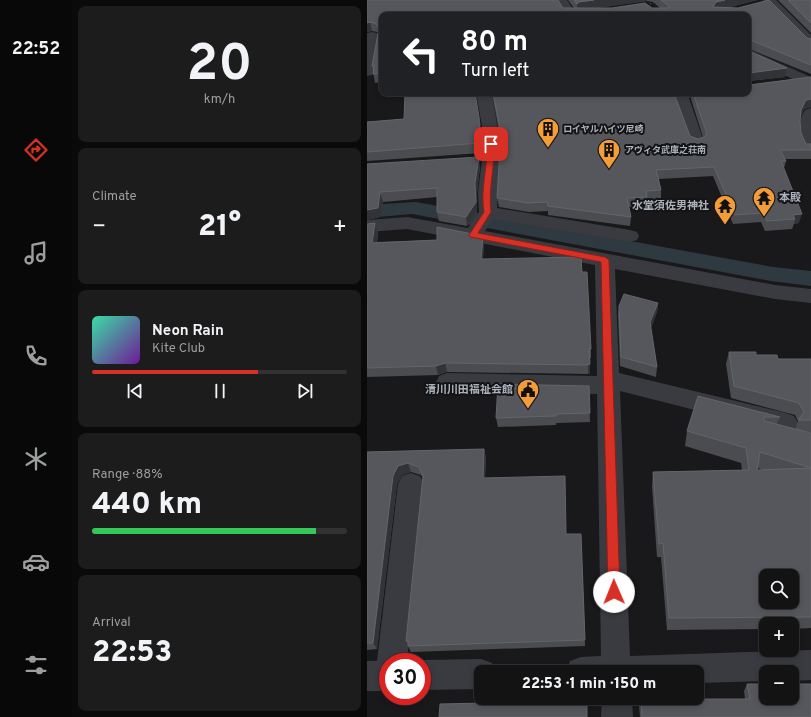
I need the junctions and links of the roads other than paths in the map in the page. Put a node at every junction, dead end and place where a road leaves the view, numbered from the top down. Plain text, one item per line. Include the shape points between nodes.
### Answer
1 (561, 0) edge
2 (767, 3) edge
3 (567, 12) edge
4 (374, 36) edge
5 (811, 43) edge
6 (751, 53) edge
7 (367, 72) edge
8 (809, 80) edge
9 (778, 84) edge
10 (485, 96) edge
11 (687, 96) edge
12 (811, 113) edge
13 (696, 142) edge
14 (811, 148) edge
15 (487, 212) junction
16 (367, 226) edge
17 (475, 232) junction
18 (631, 236) dead end
19 (605, 260) junction
20 (811, 296) edge
21 (447, 382) dead end
22 (608, 382) junction
23 (786, 423) dead end
24 (411, 484) dead end
25 (393, 653) edge
26 (616, 665) edge
27 (811, 665) edge
28 (704, 673) edge
29 (474, 674) edge
30 (431, 675) edge
31 (367, 676) edge
32 (379, 676) edge
33 (617, 705) edge
34 (617, 717) edge

1 - 3 street
2 - 5 street
4 - 7 street
6 - 8 street
8 - 9 street
10 - 15 street via 489,115 484,160
11 - 13 street
12 - 14 street via 807,127
15 - 17 street
15 - 18 street
16 - 17 street via 407,223
17 - 19 street
19 - 20 street via 775,292
19 - 22 street
21 - 22 street
22 - 23 street
22 - 26 street
24 - 25 street
27 - 28 street
29 - 30 street
31 - 32 street
33 - 34 street

